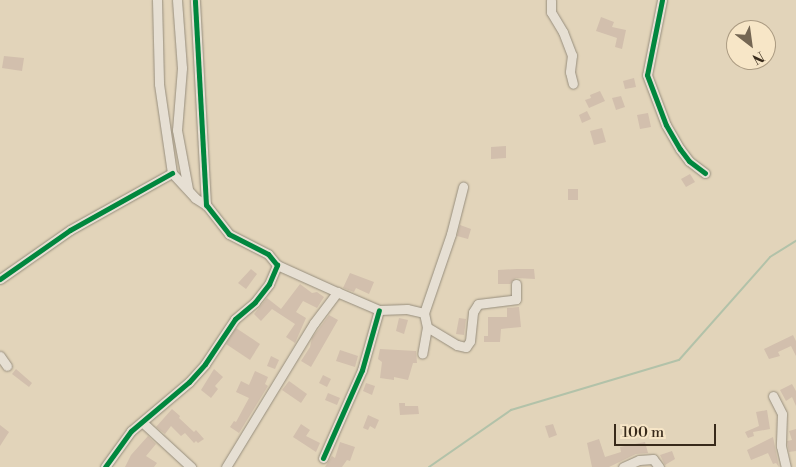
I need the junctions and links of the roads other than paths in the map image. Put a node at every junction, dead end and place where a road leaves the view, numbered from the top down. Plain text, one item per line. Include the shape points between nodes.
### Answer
1 (157, 0) edge
2 (177, 0) edge
3 (194, 0) edge
4 (551, 0) edge
5 (662, 0) edge
6 (573, 84) dead end
7 (172, 173) junction
8 (705, 173) dead end
9 (462, 187) dead end
10 (188, 189) junction
11 (206, 205) junction
12 (277, 265) junction
13 (0, 279) edge
14 (516, 284) dead end
15 (337, 292) junction
16 (379, 310) junction
17 (424, 313) junction
18 (427, 328) junction
19 (422, 354) dead end
20 (0, 356) edge
21 (7, 366) dead end
22 (773, 396) dead end
23 (142, 422) junction
24 (323, 458) dead end
25 (105, 467) edge
26 (192, 467) edge
27 (226, 467) edge
28 (623, 467) edge
29 (659, 467) edge
30 (786, 467) edge

1 - 7 street via 159,84
2 - 10 street via 182,68 178,130
3 - 11 street
4 - 6 street via 551,12 572,55 570,72
5 - 8 street via 647,76 675,141 689,161
7 - 10 street
7 - 13 street via 70,230
9 - 17 street via 451,234
10 - 11 street
11 - 12 street via 229,234 268,254
12 - 15 street
12 - 23 street via 269,284 255,302 235,319 205,364
14 - 18 street via 516,299 478,304 473,312 470,341 466,347
15 - 16 street
15 - 27 street via 314,323
16 - 17 street via 407,309
16 - 24 street via 362,370
17 - 18 street
18 - 19 street
20 - 21 street
22 - 30 street via 782,414 781,446
23 - 25 street via 131,431
23 - 26 street
28 - 29 street via 639,460 653,459

